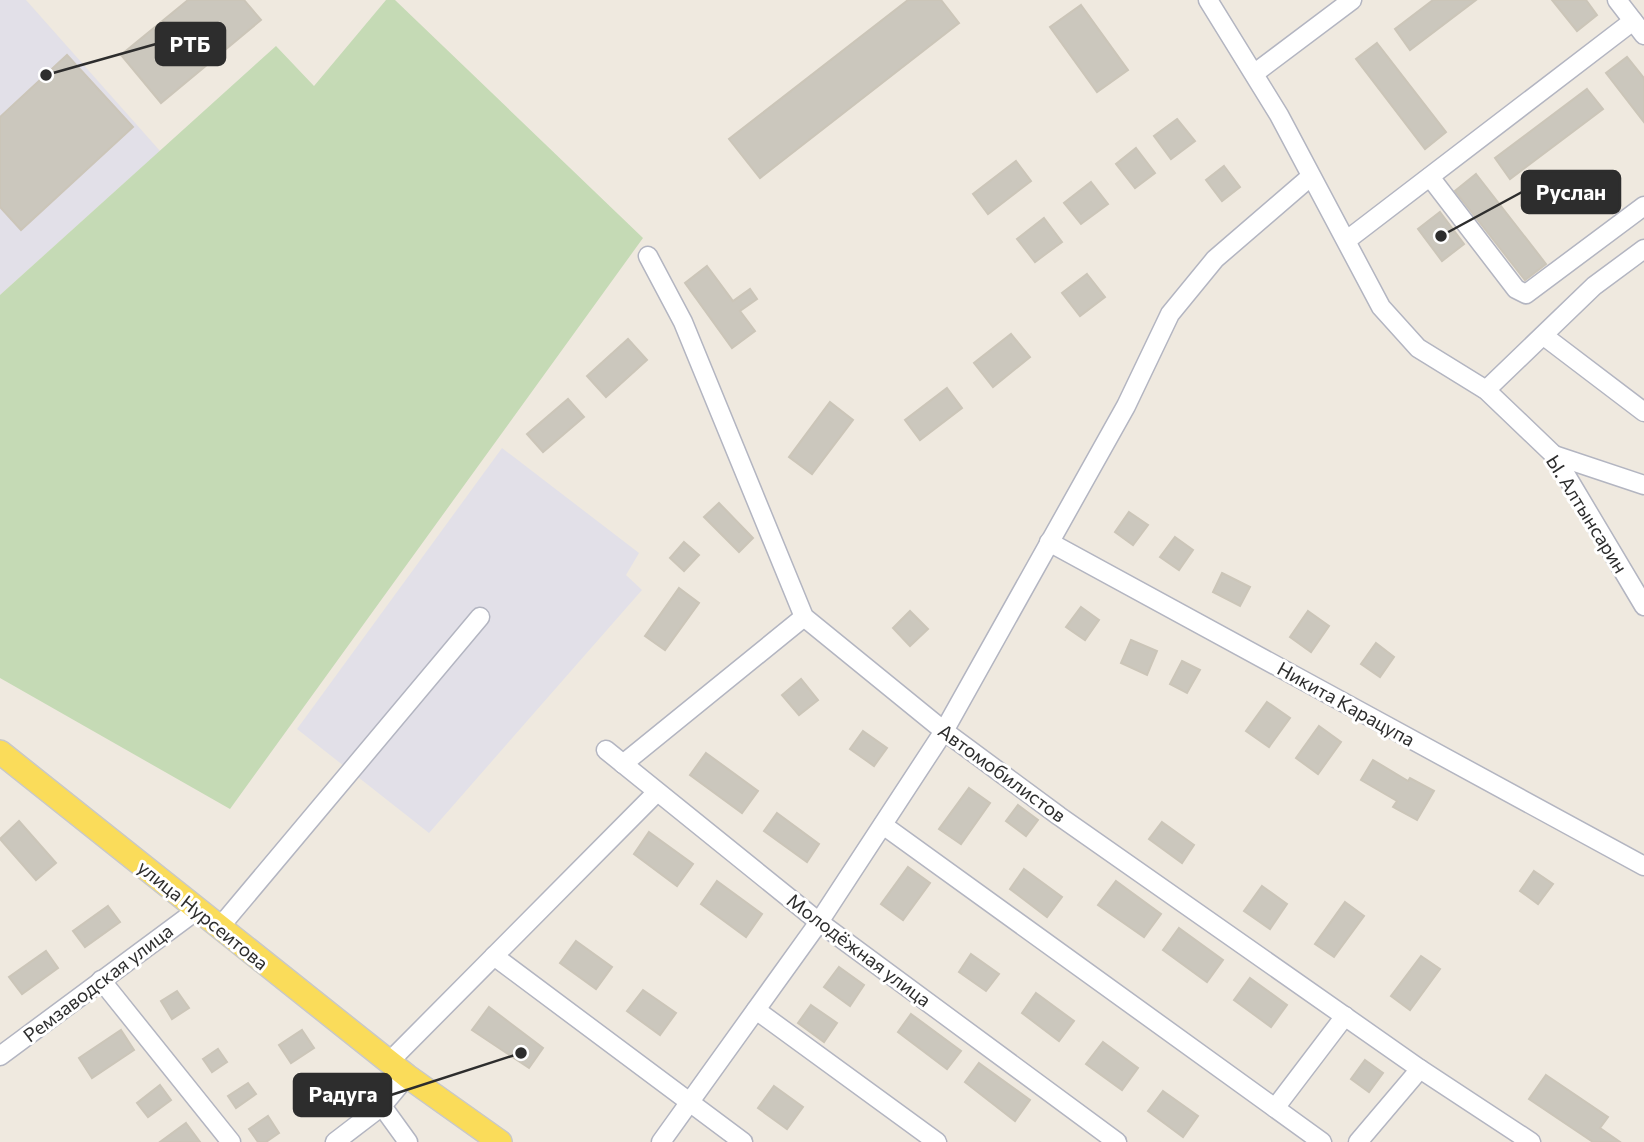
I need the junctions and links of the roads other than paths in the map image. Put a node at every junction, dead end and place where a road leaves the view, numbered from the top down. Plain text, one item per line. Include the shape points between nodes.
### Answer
1 (1208, 0) edge
2 (1352, 0) edge
3 (1617, 0) edge
4 (1639, 28) edge
5 (1255, 73) junction
6 (1430, 177) junction
7 (1309, 178) junction
8 (1644, 206) edge
9 (1347, 240) junction
10 (1644, 249) edge
11 (648, 256) dead end
12 (1544, 336) junction
13 (1486, 390) junction
14 (1644, 412) edge
15 (1554, 455) junction
16 (1644, 485) edge
17 (1049, 542) junction
18 (1644, 606) edge
19 (480, 617) dead end
20 (804, 617) junction
21 (944, 731) junction
22 (606, 750) dead end
23 (0, 752) edge
24 (623, 764) junction
25 (657, 792) junction
26 (883, 825) junction
27 (1644, 866) edge
28 (197, 911) junction
29 (819, 922) junction
30 (219, 928) junction
31 (494, 956) junction
32 (101, 980) junction
33 (756, 1010) junction
34 (1345, 1016) junction
35 (0, 1056) edge
36 (389, 1062) junction
37 (1420, 1069) junction
38 (407, 1076) junction
39 (688, 1104) junction
40 (382, 1106) junction
41 (1275, 1108) junction
42 (231, 1142) edge
43 (335, 1142) edge
44 (408, 1142) edge
45 (500, 1142) edge
46 (661, 1142) edge
47 (743, 1142) edge
48 (937, 1142) edge
49 (1117, 1142) edge
50 (1322, 1142) edge
51 (1357, 1142) edge
52 (1531, 1142) edge

1 - 5 street, Ы. Алтынсарин
2 - 5 street
3 - 4 street
4 - 6 street
5 - 7 street, Ы. Алтынсарин
6 - 8 street via 1516,289 1527,294
6 - 9 street
7 - 9 street, Ы. Алтынсарин
7 - 17 street via 1215,259 1170,314 1126,406
9 - 13 street, Ы. Алтынсарин via 1381,307 1418,348
10 - 12 street via 1594,285
11 - 20 street, Автомобилистов via 683,322
12 - 13 street
12 - 14 street
13 - 15 street, Ы. Алтынсарин
15 - 16 street
15 - 18 street, Ы. Алтынсарин
17 - 21 street
17 - 27 street, Никита Карацупа
19 - 30 street
20 - 21 street, Автомобилистов
20 - 24 street
21 - 26 street
21 - 34 street, Автомобилистов
22 - 24 street, Молодёжная улица
23 - 28 main road, улица Нурсеитова
24 - 25 street, Молодёжная улица
25 - 29 street, Молодёжная улица
25 - 31 street
26 - 29 street
26 - 41 street
28 - 30 main road, улица Нурсеитова
28 - 32 street, Ремзаводская улица
29 - 33 street
29 - 49 street, Молодёжная улица
30 - 36 main road, улица Нурсеитова
31 - 36 street
31 - 39 street
32 - 35 street, Ремзаводская улица
32 - 42 street
33 - 39 street
33 - 48 street
34 - 37 street, Автомобилистов
34 - 41 street
36 - 38 main road, улица Нурсеитова
37 - 51 street
37 - 52 street, Автомобилистов
38 - 40 street
38 - 45 main road, улица Нурсеитова
39 - 46 street
39 - 47 street
40 - 43 street
40 - 44 street
41 - 50 street

